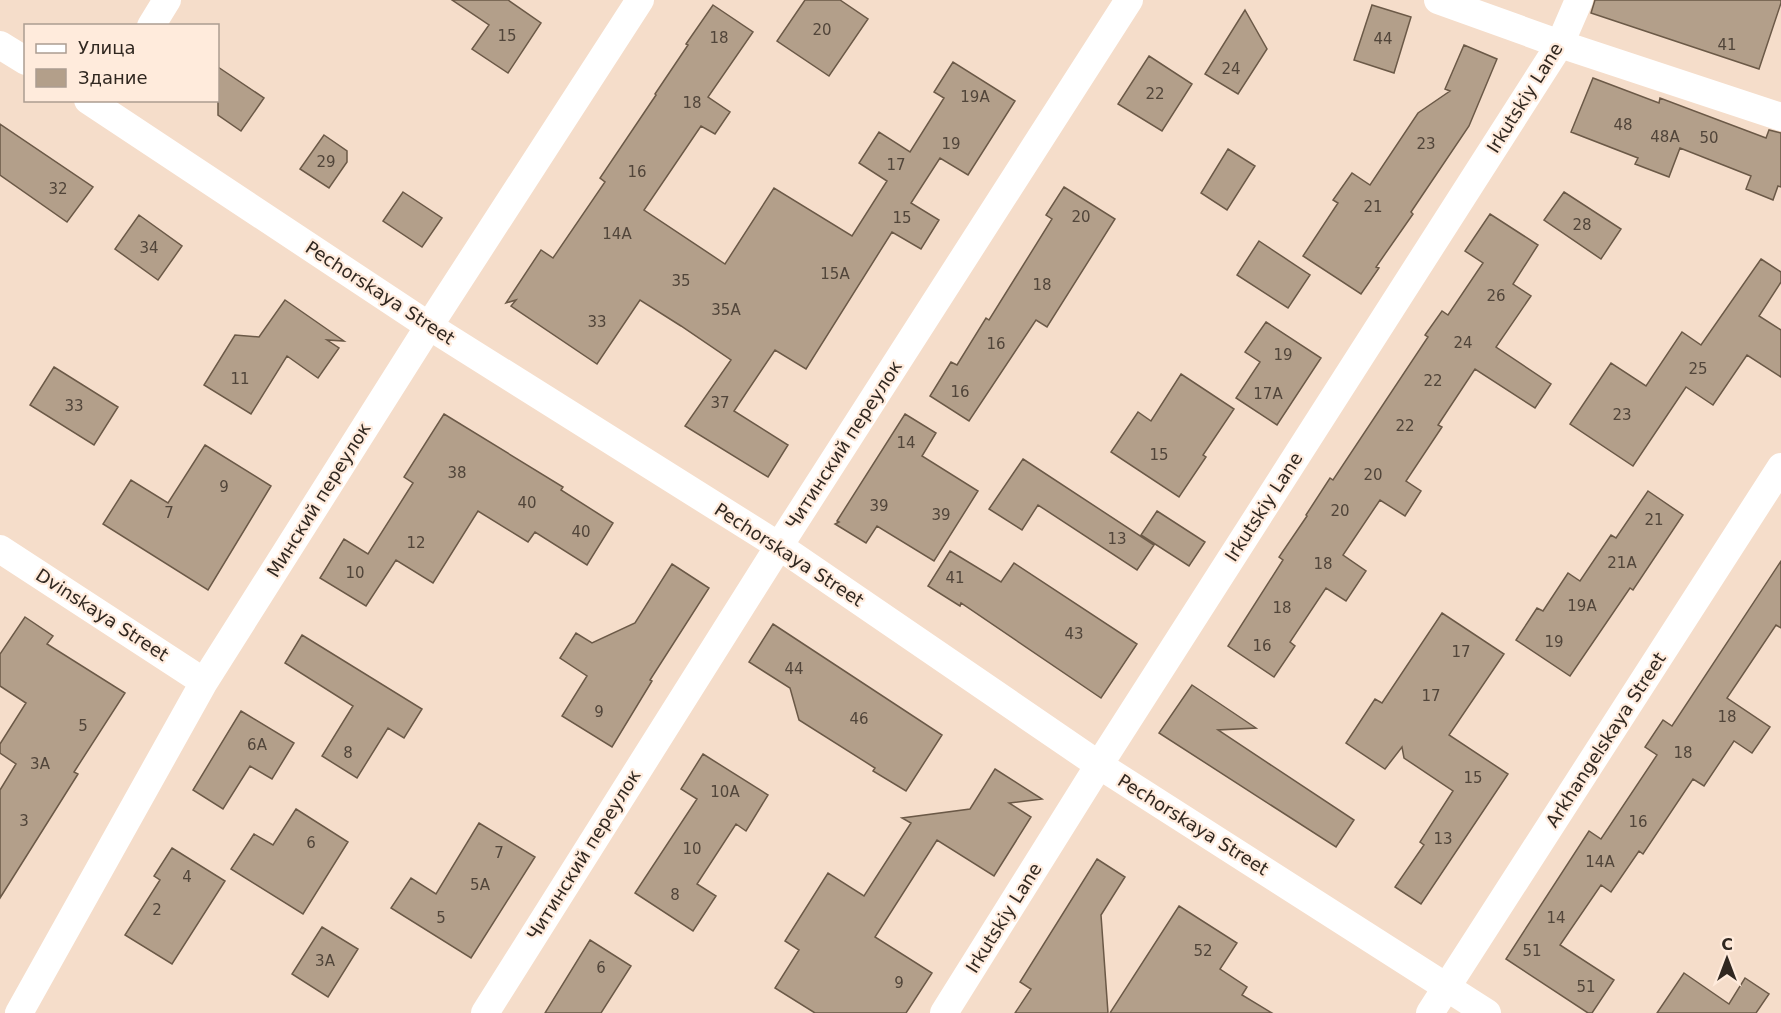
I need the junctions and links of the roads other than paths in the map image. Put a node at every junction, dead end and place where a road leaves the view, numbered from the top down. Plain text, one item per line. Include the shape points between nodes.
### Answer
1 (167, 0) edge
2 (640, 0) edge
3 (1129, 0) edge
4 (1437, 0) edge
5 (1579, 0) edge
6 (152, 24) edge
7 (1560, 44) junction
8 (0, 45) edge
9 (24, 60) edge
10 (96, 103) edge
11 (1781, 117) edge
12 (429, 326) junction
13 (1781, 467) edge
14 (779, 546) junction
15 (0, 549) edge
16 (204, 682) junction
17 (1099, 765) junction
18 (1448, 986) junction
19 (19, 1013) edge
20 (485, 1013) edge
21 (944, 1013) edge
22 (1430, 1013) edge
23 (1488, 1013) edge

1 - 6 street
2 - 12 street, Минский переулок
3 - 14 street, Читинский переулок
4 - 7 street
5 - 7 street, Irkutskiy Lane
7 - 11 street
7 - 17 street, Irkutskiy Lane
8 - 9 street
10 - 12 street, Pechorskaya Street
12 - 14 street, Pechorskaya Street
12 - 16 street, Минский переулок
13 - 18 street, Arkhangelskaya Street
14 - 17 street, Pechorskaya Street
14 - 20 street, Читинский переулок
15 - 16 street, Dvinskaya Street
16 - 19 street, Минский переулок
17 - 18 street, Pechorskaya Street
17 - 21 street, Irkutskiy Lane
18 - 22 street, Arkhangelskaya Street
18 - 23 street, Pechorskaya Street

